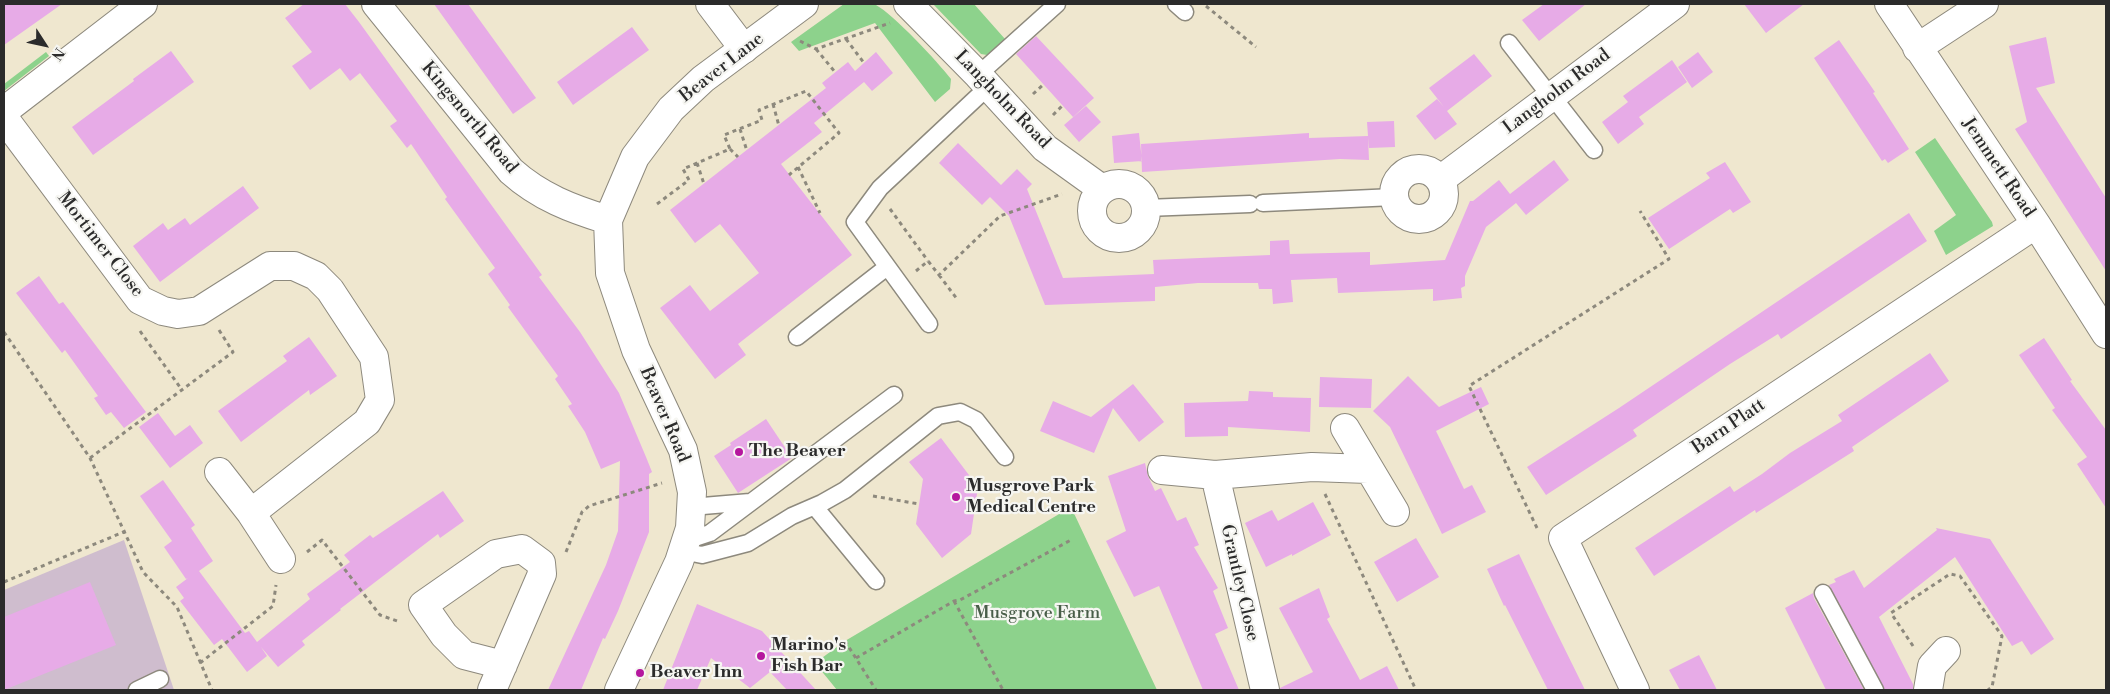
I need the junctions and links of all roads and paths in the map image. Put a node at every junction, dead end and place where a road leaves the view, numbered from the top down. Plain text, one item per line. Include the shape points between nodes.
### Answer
1 (142, 4) edge
2 (376, 4) edge
3 (710, 4) edge
4 (1057, 4) edge
5 (1204, 4) edge
6 (1675, 4) edge
7 (1889, 4) edge
8 (1984, 4) edge
9 (794, 11) edge
10 (899, 13) edge
11 (846, 39) junction
12 (1509, 43) dead end
13 (1256, 47) dead end
14 (1917, 48) junction
15 (816, 49) junction
16 (744, 50) junction
17 (864, 63) dead end
18 (835, 72) dead end
19 (984, 80) junction
20 (1551, 97) junction
21 (773, 104) junction
22 (4, 111) edge
23 (4, 118) edge
24 (779, 126) dead end
25 (740, 129) junction
26 (730, 149) junction
27 (747, 150) dead end
28 (1594, 150) dead end
29 (738, 157) dead end
30 (697, 163) junction
31 (798, 167) junction
32 (789, 175) dead end
33 (1440, 180) junction
34 (704, 184) dead end
35 (1098, 186) junction
36 (877, 192) junction
37 (1394, 197) junction
38 (657, 204) dead end
39 (1146, 208) junction
40 (1640, 211) dead end
41 (820, 213) dead end
42 (608, 220) junction
43 (2036, 224) junction
44 (928, 261) junction
45 (887, 267) junction
46 (939, 275) junction
47 (900, 286) junction
48 (957, 299) dead end
49 (208, 306) junction
50 (929, 324) dead end
51 (139, 330) dead end
52 (4, 332) edge
53 (2106, 334) edge
54 (797, 337) dead end
55 (182, 390) junction
56 (894, 395) dead end
57 (1345, 428) dead end
58 (1005, 457) dead end
59 (90, 458) junction
60 (1312, 468) junction
61 (1368, 469) junction
62 (1162, 470) dead end
63 (219, 472) dead end
64 (689, 474) junction
65 (1215, 475) junction
66 (855, 482) junction
67 (750, 502) junction
68 (919, 504) dead end
69 (691, 506) junction
70 (815, 507) junction
71 (1395, 512) dead end
72 (251, 513) junction
73 (126, 531) junction
74 (1563, 538) junction
75 (1071, 540) dead end
76 (684, 546) junction
77 (283, 565) junction
78 (542, 574) junction
79 (876, 581) dead end
80 (4, 582) edge
81 (1823, 593) dead end
82 (954, 601) junction
83 (432, 617) junction
84 (845, 641) dead end
85 (1946, 651) dead end
86 (856, 658) junction
87 (200, 664) junction
88 (503, 665) junction
89 (160, 679) dead end
90 (137, 690) edge
91 (212, 690) edge
92 (492, 690) edge
93 (620, 690) edge
94 (876, 690) edge
95 (1003, 690) edge
96 (1265, 690) edge
97 (1416, 690) edge
98 (1635, 690) edge
99 (1875, 690) edge
100 (1928, 690) edge

1 - 22 street
2 - 42 street, Kingsnorth Road via 511,171 537,192 568,208
3 - 16 street
4 - 19 lane
5 - 13 path
6 - 20 street, Langholm Road
7 - 14 street, Jemmett Road
8 - 14 street
9 - 15 path via 800,41
9 - 16 street, Beaver Lane
10 - 11 path
10 - 19 street, Langholm Road
11 - 15 path
11 - 17 path
12 - 20 lane
14 - 43 street, Jemmett Road
15 - 18 path
16 - 42 street, Beaver Lane via 703,79 670,109 635,156
19 - 35 street, Langholm Road via 1045,148
19 - 36 lane
20 - 28 lane
20 - 33 street, Langholm Road
21 - 24 path
21 - 25 path via 758,110 762,120
21 - 31 path via 806,91 839,133
23 - 49 street, Mortimer Close via 140,300 178,314 199,311
25 - 26 path via 724,135
25 - 27 path
26 - 29 path
26 - 30 path
30 - 34 path
30 - 38 path via 683,169 689,180
31 - 32 path
31 - 41 path
33 - 37 street via 1427,170 1410,170 1398,181
33 - 37 street via 1444,196 1442,204 1423,218 1408,216 1401,211
35 - 39 street via 1126,184 1140,193
35 - 39 street via 1092,215 1095,224 1108,236 1127,237 1135,233 1142,226
35 - 46 path via 1000,216
36 - 44 path
36 - 45 lane via 855,222
37 - 39 lane
40 - 74 path via 1669,259 1468,386 1535,525 1539,531
42 - 64 street, Beaver Road via 610,273 636,350 684,450
43 - 53 street, Jemmett Road
43 - 74 street, Barn Platt
44 - 46 path
44 - 47 path
45 - 47 lane
45 - 54 lane
46 - 48 path
47 - 50 lane
49 - 55 path via 214,323 233,352
49 - 72 street, Mortimer Close via 270,266 294,266 316,276 330,290 374,357 380,400 367,422
51 - 55 path
52 - 59 path
55 - 59 path
56 - 67 lane
57 - 61 street
58 - 66 lane via 976,420 960,412 938,416
59 - 73 path
60 - 61 street
60 - 65 street
60 - 97 path
61 - 71 street
62 - 65 street
63 - 72 street
64 - 69 street, Beaver Road
64 - 78 path via 589,506 582,512 560,568
65 - 96 street, Grantley Close
66 - 68 path via 864,494
66 - 70 lane
67 - 69 lane
67 - 76 lane via 710,533
69 - 76 street, Beaver Road via 690,528
70 - 76 lane via 792,516 748,543 702,555
70 - 79 lane
72 - 77 street
73 - 80 path
73 - 87 path via 143,572 177,607
74 - 98 street
75 - 82 path
76 - 93 street, Beaver Road
77 - 83 path via 322,540 380,615 413,627
77 - 87 path via 277,580 274,606
78 - 83 street via 541,563 522,549 496,554 423,605
78 - 88 street
81 - 99 lane
82 - 86 path
82 - 95 path
83 - 88 street via 464,655
84 - 86 path
85 - 100 street via 1932,666
86 - 94 path
87 - 91 path
88 - 92 street
89 - 90 lane

